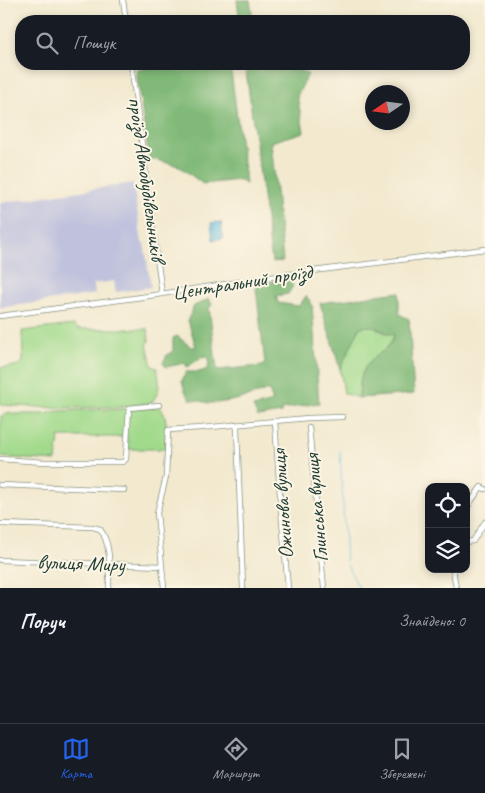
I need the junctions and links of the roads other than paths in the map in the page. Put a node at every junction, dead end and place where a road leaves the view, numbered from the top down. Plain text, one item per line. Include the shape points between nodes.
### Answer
1 (123, 0) edge
2 (125, 15) edge
3 (133, 70) edge
4 (485, 249) edge
5 (162, 294) junction
6 (0, 316) edge
7 (159, 405) dead end
8 (343, 417) dead end
9 (275, 421) junction
10 (235, 424) junction
11 (309, 427) dead end
12 (0, 459) edge
13 (0, 485) edge
14 (485, 489) edge
15 (124, 490) dead end
16 (470, 504) edge
17 (485, 522) edge
18 (0, 524) edge
19 (470, 541) edge
20 (0, 560) edge
21 (109, 563) junction
22 (162, 566) junction
23 (454, 573) edge
24 (109, 588) edge
25 (164, 588) edge
26 (243, 588) edge
27 (288, 588) edge
28 (324, 588) edge
29 (456, 588) edge

1 - 2 street
3 - 5 street, проїзд Автобудівельників
4 - 5 street, Центральний проїзд
5 - 6 street, Центральний проїзд
7 - 12 street via 130,408 127,413 126,460 123,462
8 - 9 street
9 - 10 street
9 - 27 street, Ожинова вулиця
10 - 22 street via 168,430 166,477 157,513
10 - 26 street
11 - 28 street, Глинська вулиця
13 - 15 street
14 - 16 street via 481,487
17 - 19 street
18 - 21 street via 100,529 104,534
20 - 21 street, вулиця Миру
21 - 22 street, вулиця Миру
21 - 24 street
22 - 25 street
23 - 29 street

